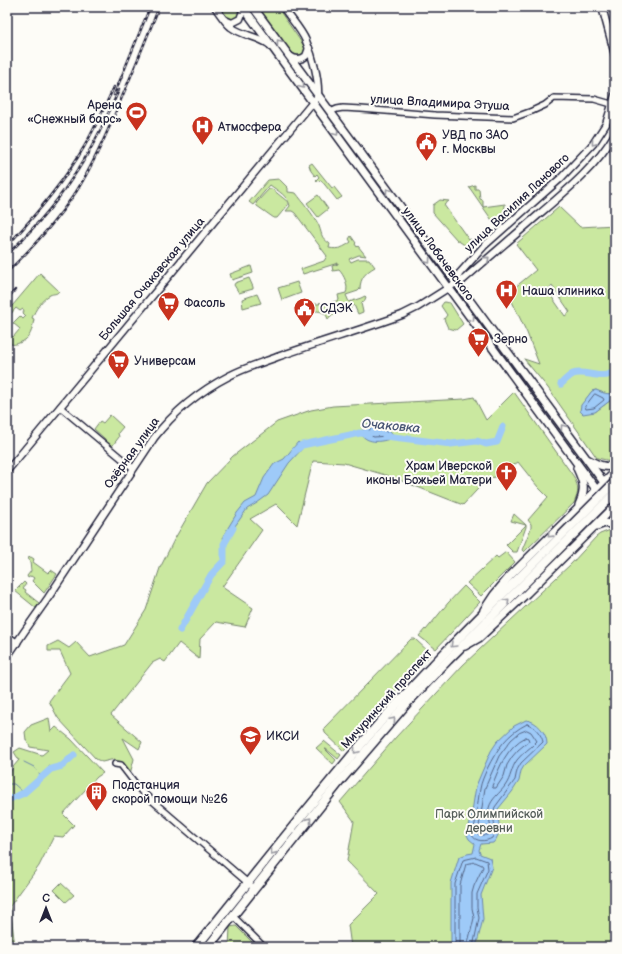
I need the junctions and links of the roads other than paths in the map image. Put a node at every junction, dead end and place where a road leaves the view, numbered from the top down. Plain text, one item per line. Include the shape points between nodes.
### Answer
1 (215, 7) edge
2 (242, 7) edge
3 (253, 7) edge
4 (283, 7) edge
5 (602, 7) edge
6 (224, 19) junction
7 (309, 48) junction
8 (274, 49) junction
9 (615, 55) edge
10 (290, 56) junction
11 (615, 95) edge
12 (315, 99) junction
13 (614, 104) edge
14 (330, 112) junction
15 (615, 134) edge
16 (456, 283) junction
17 (448, 288) junction
18 (60, 407) junction
19 (573, 458) junction
20 (586, 459) junction
21 (615, 466) edge
22 (133, 468) junction
23 (7, 471) edge
24 (615, 472) edge
25 (604, 482) junction
26 (615, 482) edge
27 (596, 490) junction
28 (615, 493) edge
29 (615, 496) edge
30 (578, 508) junction
31 (614, 510) edge
32 (566, 520) junction
33 (615, 525) edge
34 (591, 531) junction
35 (584, 538) junction
36 (562, 541) junction
37 (480, 617) junction
38 (7, 636) edge
39 (17, 643) junction
40 (460, 649) junction
41 (7, 657) edge
42 (115, 764) dead end
43 (251, 886) junction
44 (232, 916) junction
45 (196, 947) edge
46 (208, 947) edge
47 (264, 947) edge

1 - 6 street
2 - 6 street via 242,16 236,22
2 - 8 main road, улица Лобачевского
10 -> 3 main road, улица Лобачевского
4 - 7 street
5 - 9 street
6 - 8 street via 231,27 264,41
7 - 10 street via 306,56 302,58
7 - 12 street via 318,86
8 -> 12 main road, улица Лобачевского
10 - 12 main road, улица Лобачевского
11 - 13 street, улица Василия Ланового
12 - 14 main road, улица Лобачевского
12 -> 17 main road, улица Лобачевского
12 - 18 street, Большая Очаковская улица
13 - 14 street, улица Владимира Этуша via 594,99 554,98 545,105 513,118 343,108
13 -> 16 street, улица Василия Ланового via 599,137 583,156 486,245 460,274
16 -> 14 main road, улица Лобачевского
16 -> 15 street, улица Василия Ланового via 463,280 560,197 595,162
16 - 17 street, Озёрная улица
20 -> 16 main road, улица Лобачевского
17 -> 19 main road, улица Лобачевского
17 - 22 street, Озёрная улица via 402,315 257,364 221,380 193,399 169,420
18 - 22 street
18 - 23 street, Большая Очаковская улица
19 - 27 main road, улица Лобачевского
19 - 30 main road via 584,489
20 - 21 main road via 599,466
20 - 25 main road, улица Лобачевского
22 - 39 street, Озёрная улица
24 - 25 main road
25 - 27 main road
25 - 29 main road, улица Лобачевского
26 - 36 main road, Мичуринский проспект, bridge
27 - 30 main road
27 - 31 main road, улица Лобачевского
28 - 36 main road, Мичуринский проспект, bridge
30 - 32 main road
31 - 34 main road
32 - 35 main road via 584,520 587,528
32 -> 37 main road via 510,576
33 - 34 main road via 601,524
34 - 35 main road
35 - 40 main road via 478,638
36 - 37 main road, Мичуринский проспект
40 -> 36 main road, Мичуринский проспект
37 -> 43 main road, Мичуринский проспект via 439,658 326,785
38 - 39 street
39 - 41 street, Озёрная улица
43 -> 40 main road, Мичуринский проспект via 408,702
42 - 43 street via 121,766 141,791
43 - 44 main road, Мичуринский проспект
43 - 45 main road, Мичуринский проспект
44 - 46 main road, Мичуринский проспект
44 - 47 street

